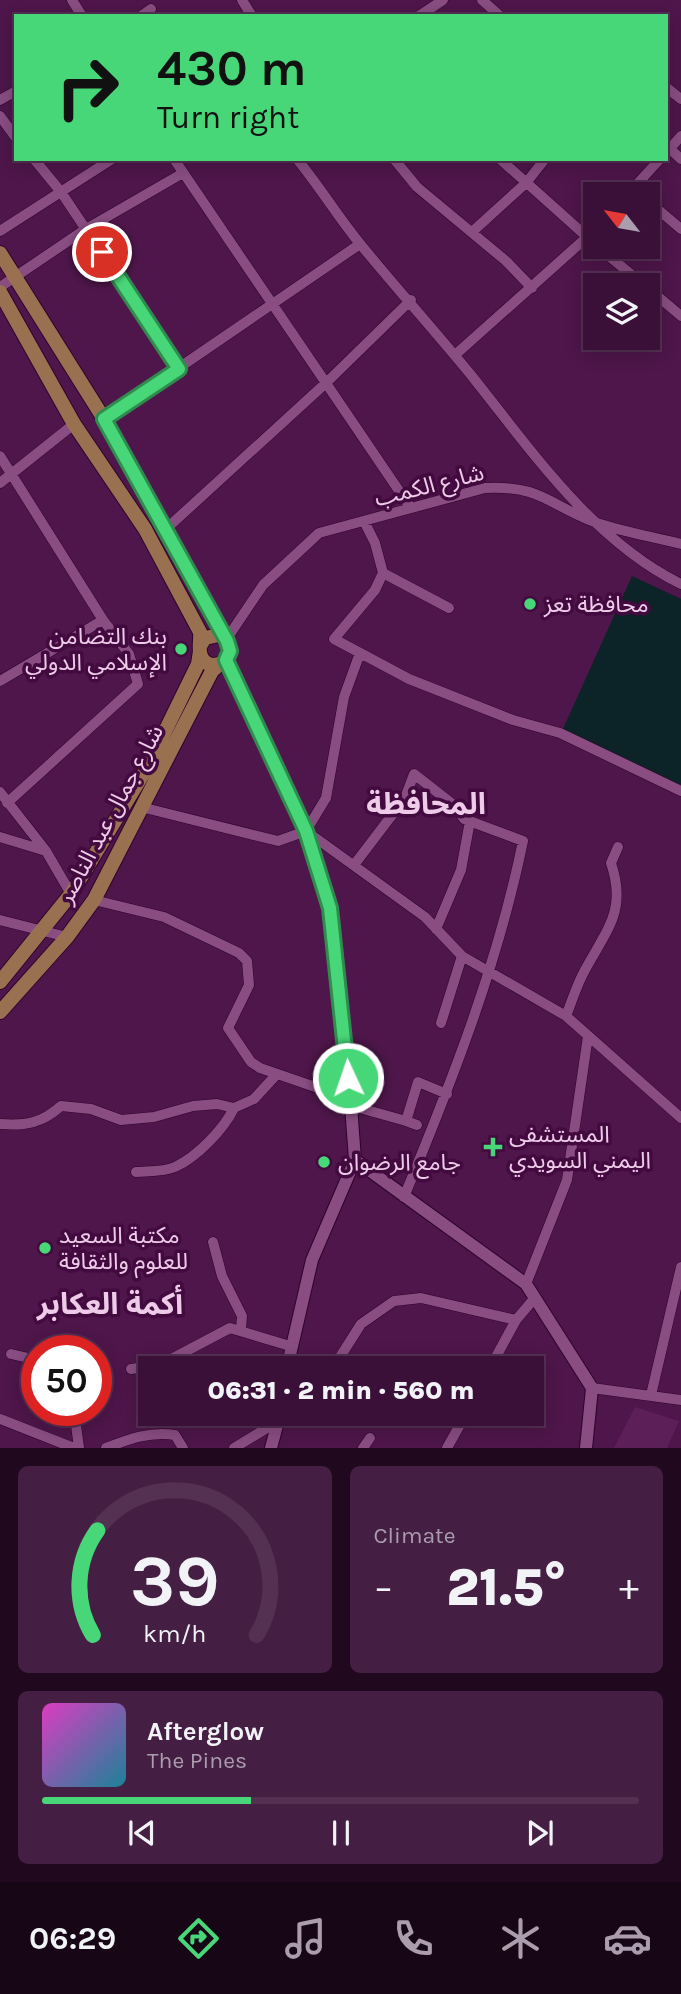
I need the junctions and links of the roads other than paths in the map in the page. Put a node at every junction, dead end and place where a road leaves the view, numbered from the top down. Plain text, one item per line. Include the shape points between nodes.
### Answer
1 (443, 0) edge
2 (482, 0) edge
3 (151, 9) dead end
4 (144, 14) edge
5 (422, 14) edge
6 (498, 14) edge
7 (0, 116) edge
8 (3, 130) edge
9 (681, 136) edge
10 (668, 149) edge
11 (681, 159) edge
12 (36, 161) edge
13 (109, 161) edge
14 (175, 161) edge
15 (298, 161) edge
16 (396, 161) edge
17 (502, 161) edge
18 (543, 161) edge
19 (658, 161) edge
20 (183, 173) junction
21 (642, 182) edge
22 (526, 183) junction
23 (61, 192) junction
24 (660, 211) edge
25 (86, 229) junction
26 (681, 229) edge
27 (0, 231) edge
28 (583, 231) edge
29 (472, 232) junction
30 (360, 244) junction
31 (583, 249) edge
32 (0, 253) edge
33 (615, 259) edge
34 (631, 273) edge
35 (16, 277) junction
36 (532, 288) junction
37 (0, 289) edge
38 (660, 299) edge
39 (411, 300) junction
40 (276, 304) junction
41 (681, 316) edge
42 (454, 355) junction
43 (179, 369) junction
44 (327, 382) junction
45 (104, 419) junction
46 (74, 424) junction
47 (0, 456) edge
48 (12, 475) junction
49 (0, 483) edge
50 (410, 507) junction
51 (364, 521) junction
52 (596, 523) junction
53 (166, 529) junction
54 (681, 544) edge
55 (383, 573) junction
56 (681, 584) edge
57 (449, 608) dead end
58 (103, 620) junction
59 (225, 638) junction
60 (200, 649) junction
61 (360, 653) junction
62 (223, 662) junction
63 (0, 681) edge
64 (681, 791) edge
65 (0, 792) edge
66 (7, 803) junction
67 (141, 807) junction
68 (470, 821) junction
69 (306, 831) junction
70 (0, 837) edge
71 (618, 847) dead end
72 (46, 852) junction
73 (354, 865) junction
74 (71, 894) junction
75 (94, 900) junction
76 (0, 920) edge
77 (436, 929) junction
78 (42, 931) junction
79 (67, 937) junction
80 (462, 956) junction
81 (489, 972) junction
82 (0, 982) edge
83 (0, 1012) edge
84 (566, 1016) junction
85 (441, 1023) dead end
86 (588, 1036) junction
87 (276, 1075) junction
88 (447, 1094) junction
89 (349, 1105) junction
90 (233, 1108) junction
91 (681, 1118) edge
92 (405, 1121) junction
93 (0, 1124) edge
94 (417, 1125) dead end
95 (355, 1160) junction
96 (136, 1172) dead end
97 (404, 1197) junction
98 (212, 1242) dead end
99 (681, 1267) edge
100 (526, 1284) junction
101 (533, 1300) junction
102 (516, 1320) junction
103 (241, 1330) junction
104 (290, 1346) junction
105 (12, 1354) dead end
106 (21, 1356) edge
107 (289, 1356) edge
108 (340, 1356) edge
109 (496, 1356) edge
110 (131, 1369) dead end
111 (592, 1388) junction
112 (651, 1395) junction
113 (681, 1400) edge
114 (0, 1419) edge
115 (76, 1426) edge
116 (269, 1426) edge
117 (278, 1426) edge
118 (459, 1426) edge
119 (370, 1438) dead end
120 (74, 1448) edge
121 (79, 1448) edge
122 (106, 1448) edge
123 (183, 1448) edge
124 (234, 1448) edge
125 (271, 1448) edge
126 (363, 1448) edge
127 (447, 1448) edge
128 (586, 1448) edge

1 - 5 street
2 - 6 street
3 - 4 street
7 - 8 street
9 - 10 street
10 - 11 street
12 - 23 street
13 - 23 street
14 - 20 street
15 - 30 street
16 - 29 street via 417,187
17 - 22 street
18 - 22 street
19 - 21 street
20 - 25 street
20 - 40 street
22 - 28 street
22 - 29 street
23 - 25 street
23 - 27 street
24 - 26 street
25 - 35 street
25 - 43 street
29 - 36 street
30 - 39 street
30 - 40 street
31 - 36 street
32 - 35 main road
33 - 34 street
35 - 37 street
35 - 45 main road
36 - 42 street
37 - 46 main road
38 - 41 street
39 - 42 street
39 - 44 street
40 - 43 street
40 - 44 street
42 - 52 street
43 - 45 street
44 - 50 street
44 - 53 street
45 - 53 main road
46 - 48 street
46 - 60 main road via 145,529 200,632
47 - 48 street
48 - 49 street
48 - 58 street
50 - 51 street, شارع الكمب
50 - 52 street, شارع الكمب via 485,488 513,486 541,494
51 - 55 street
51 - 59 street, شارع الكمب via 319,533 263,585
52 - 54 street, شارع الكمب
52 - 56 street via 654,571
53 - 59 main road
55 - 57 street
55 - 61 street via 375,590 334,639
58 - 63 street
58 - 66 street via 129,654 138,684
59 - 60 main road via 209,635
59 - 62 main road via 230,651
60 - 62 main road via 207,663
60 - 74 main road, شارع جمال عبد الناصر via 198,664 148,766
61 - 64 street via 409,679 513,720 560,733
61 - 69 street via 344,697 326,798
62 - 67 main road, شارع جمال عبد الناصر via 212,671
62 - 69 main road
65 - 66 street
66 - 72 street
67 - 69 street via 278,841
67 - 75 main road, شارع جمال عبد الناصر
68 - 73 street via 414,774 405,798
68 - 77 street via 461,870
68 - 81 street via 523,841
69 - 73 street
69 - 89 main road via 330,908
70 - 72 street
71 - 84 street via 611,863 618,885 612,925 584,971
72 - 74 street
73 - 77 street
74 - 78 main road, شارع جمال عبد الناصر
75 - 79 main road, شارع جمال عبد الناصر
75 - 87 street via 163,918 239,953 247,961 249,985 228,1028 251,1062
76 - 78 street
77 - 80 street
78 - 79 street
78 - 82 main road, شارع جمال عبد الناصر
79 - 83 main road, شارع جمال عبد الناصر
80 - 81 street
80 - 85 street
81 - 84 street
81 - 88 street
84 - 86 street
86 - 91 street
86 - 100 street via 567,1180
87 - 89 street via 321,1089
87 - 90 street via 254,1099
88 - 92 street via 418,1082
88 - 97 street
89 - 92 street
89 - 95 main road
90 - 93 street via 193,1106 121,1120 91,1109 61,1106 44,1121
90 - 96 street via 228,1121 188,1159 172,1168
92 - 94 street
95 - 97 main road
95 - 104 main road via 312,1260
97 - 100 main road
98 - 103 street via 222,1276 242,1316
99 - 112 street
100 - 101 main road
101 - 102 street
101 - 111 main road
102 - 108 street via 421,1298 394,1301 360,1324
102 - 109 street
103 - 104 street
103 - 110 street via 230,1328 216,1334 160,1365
104 - 107 main road
105 - 106 street
111 - 112 street
111 - 128 main road
112 - 113 street
114 - 120 street
115 - 121 street
116 - 124 street
117 - 125 main road
118 - 127 street
119 - 126 street
122 - 123 street via 136,1436 166,1434 174,1435

